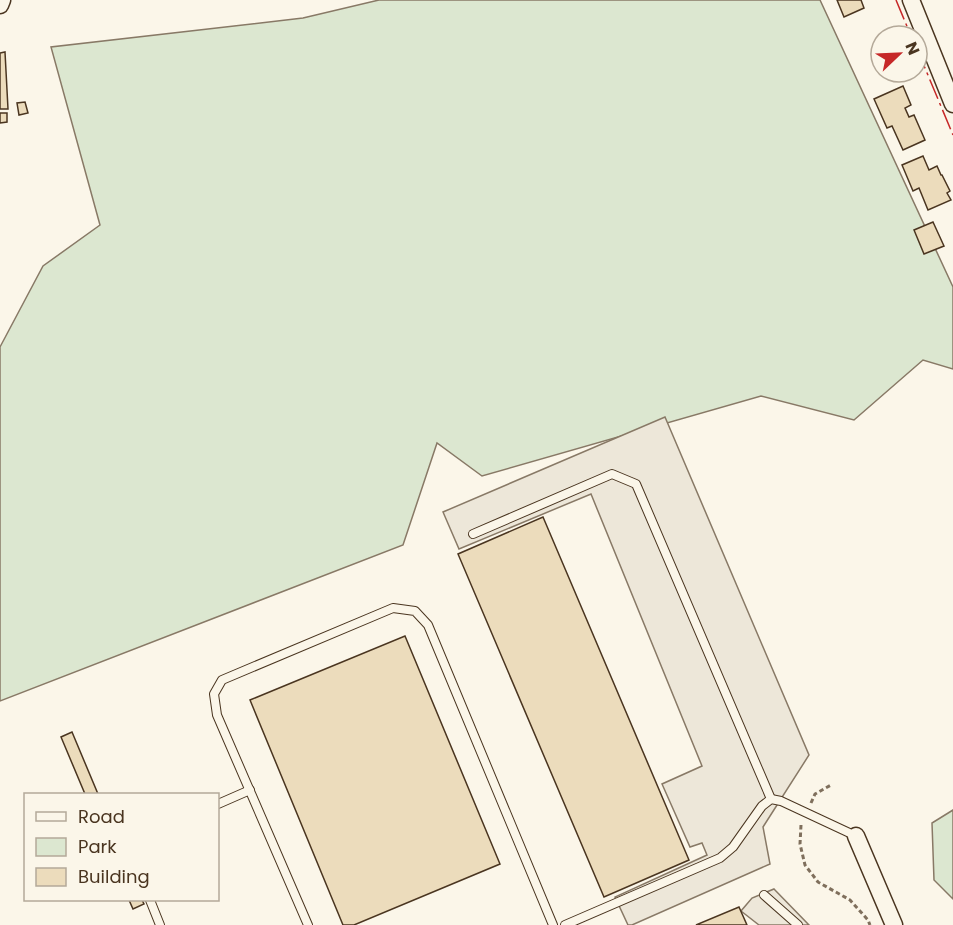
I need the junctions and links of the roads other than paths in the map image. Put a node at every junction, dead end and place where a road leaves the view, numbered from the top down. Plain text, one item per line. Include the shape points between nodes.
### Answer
1 (2, 0) edge
2 (911, 0) edge
3 (0, 5) edge
4 (953, 104) edge
5 (473, 534) dead end
6 (250, 790) junction
7 (771, 800) junction
8 (219, 804) edge
9 (856, 836) joint
10 (764, 895) dead end
11 (150, 901) edge
12 (160, 925) edge
13 (308, 925) edge
14 (553, 925) edge
15 (565, 925) edge
16 (798, 925) edge
17 (894, 925) edge

1 - 3 street
2 - 4 street
5 - 7 lane via 612,474 636,484
6 - 8 lane
6 - 13 lane
6 - 14 lane via 217,715 214,694 222,680 393,608 415,611 428,625
7 - 9 lane
7 - 15 lane via 720,858
9 - 17 street
10 - 16 lane
11 - 12 lane

